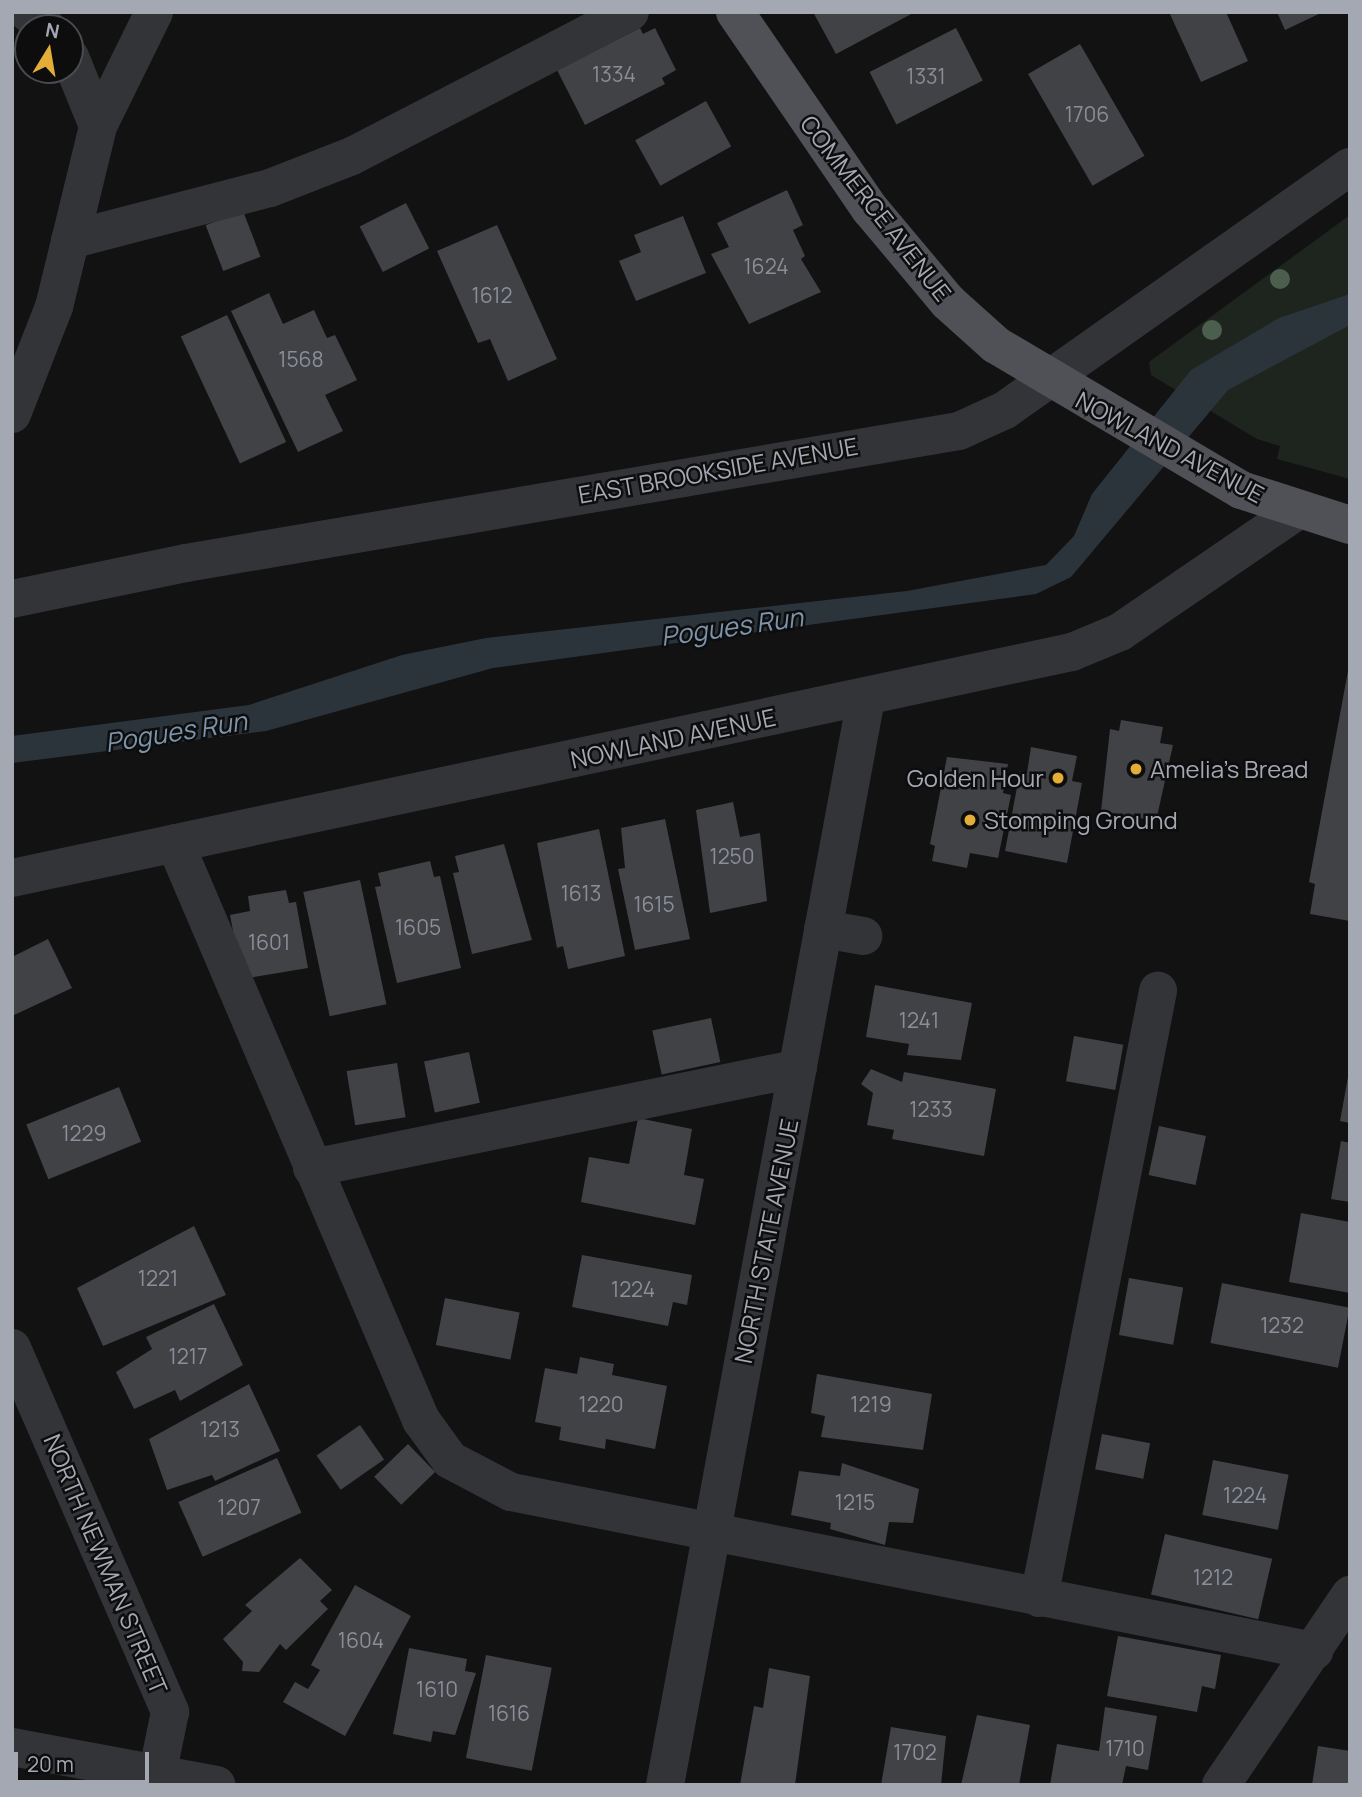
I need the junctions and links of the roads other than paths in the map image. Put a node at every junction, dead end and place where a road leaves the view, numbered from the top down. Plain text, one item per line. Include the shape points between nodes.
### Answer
1 (155, 12) edge
2 (630, 12) edge
3 (735, 12) edge
4 (81, 84) edge
5 (98, 126) junction
6 (1350, 167) edge
7 (69, 240) junction
8 (1044, 378) junction
9 (12, 414) edge
10 (1298, 510) junction
11 (1350, 525) edge
12 (12, 599) edge
13 (866, 698) junction
14 (175, 844) junction
15 (12, 878) edge
16 (823, 929) junction
17 (863, 936) dead end
18 (1158, 991) dead end
19 (798, 1068) junction
20 (312, 1168) junction
21 (12, 1348) edge
22 (712, 1534) junction
23 (1039, 1598) junction
24 (1337, 1623) edge
25 (12, 1747) edge
26 (156, 1779) edge
27 (217, 1785) edge
28 (665, 1785) edge
29 (1221, 1785) edge

1 - 5 street
2 - 7 street via 352,156 270,188
3 - 8 main road, COMMERCE AVENUE via 778,81 911,260 996,345
4 - 5 street
5 - 7 street
6 - 8 street, EAST BROOKSIDE AVENUE
7 - 9 street via 54,307
8 - 10 main road, NOWLAND AVENUE via 1241,490
8 - 12 street, EAST BROOKSIDE AVENUE via 1005,410 959,431 186,563
10 - 11 main road, NOWLAND AVENUE
10 - 13 street, NOWLAND AVENUE via 1100,641
13 - 14 street, NOWLAND AVENUE
13 - 16 street, NORTH STATE AVENUE
14 - 15 street, NOWLAND AVENUE
14 - 20 street
16 - 17 street
16 - 19 street, NORTH STATE AVENUE
18 - 23 street
19 - 20 street
19 - 22 street, NORTH STATE AVENUE
20 - 22 street via 421,1420 450,1460 511,1492
21 - 26 street, NORTH NEWMAN STREET via 170,1712
22 - 23 street
22 - 28 street, NORTH STATE AVENUE
23 - 24 street
24 - 29 street
25 - 26 street
26 - 27 street

